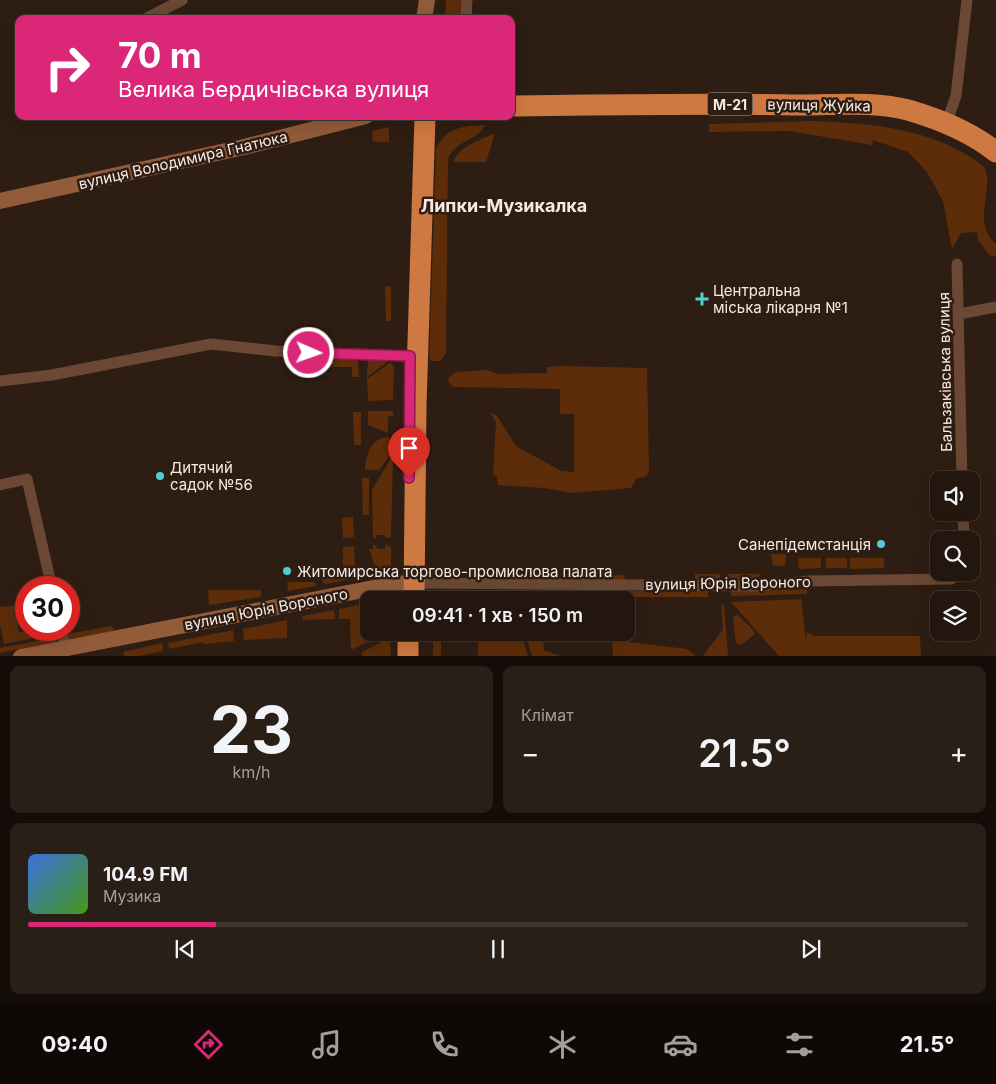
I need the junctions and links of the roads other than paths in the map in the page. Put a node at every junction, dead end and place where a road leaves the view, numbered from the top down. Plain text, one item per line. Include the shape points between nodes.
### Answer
1 (182, 0) edge
2 (427, 0) edge
3 (434, 0) edge
4 (467, 0) edge
5 (967, 0) edge
6 (153, 15) edge
7 (425, 15) edge
8 (432, 15) edge
9 (466, 15) edge
10 (515, 106) edge
11 (350, 120) edge
12 (416, 120) edge
13 (425, 120) edge
14 (946, 124) junction
15 (996, 152) edge
16 (0, 201) edge
17 (957, 264) dead end
18 (996, 307) edge
19 (959, 314) junction
20 (410, 356) junction
21 (1, 377) edge
22 (962, 471) edge
23 (0, 485) edge
24 (49, 576) edge
25 (930, 580) edge
26 (409, 591) edge
27 (411, 591) edge
28 (411, 591) edge
29 (468, 591) edge
30 (64, 641) edge
31 (408, 641) edge
32 (414, 641) edge
33 (65, 648) junction
34 (21, 656) edge
35 (408, 656) edge
36 (414, 656) edge

1 - 6 street
2 - 7 main road
3 - 8 main road
4 - 9 street
5 - 14 street via 956,96
10 - 14 highway, вулиця Жуйка / М-21 via 880,106 907,110
11 - 16 main road, вулиця Володимира Гнатюка
12 - 20 highway
13 - 28 highway
14 - 15 highway, вулиця Жуйка / М-21
17 - 19 street, Бальзаківська вулиця
18 - 19 street
19 - 22 street, Бальзаківська вулиця
20 - 21 street via 276,351 211,344 52,376
20 - 27 highway
23 - 24 street via 27,478
25 - 29 street, вулиця Юрія Вороного
26 - 33 main road, вулиця Юрія Вороного via 394,584
30 - 33 street
31 - 35 highway
32 - 36 highway
33 - 34 main road, вулиця Юрія Вороного

